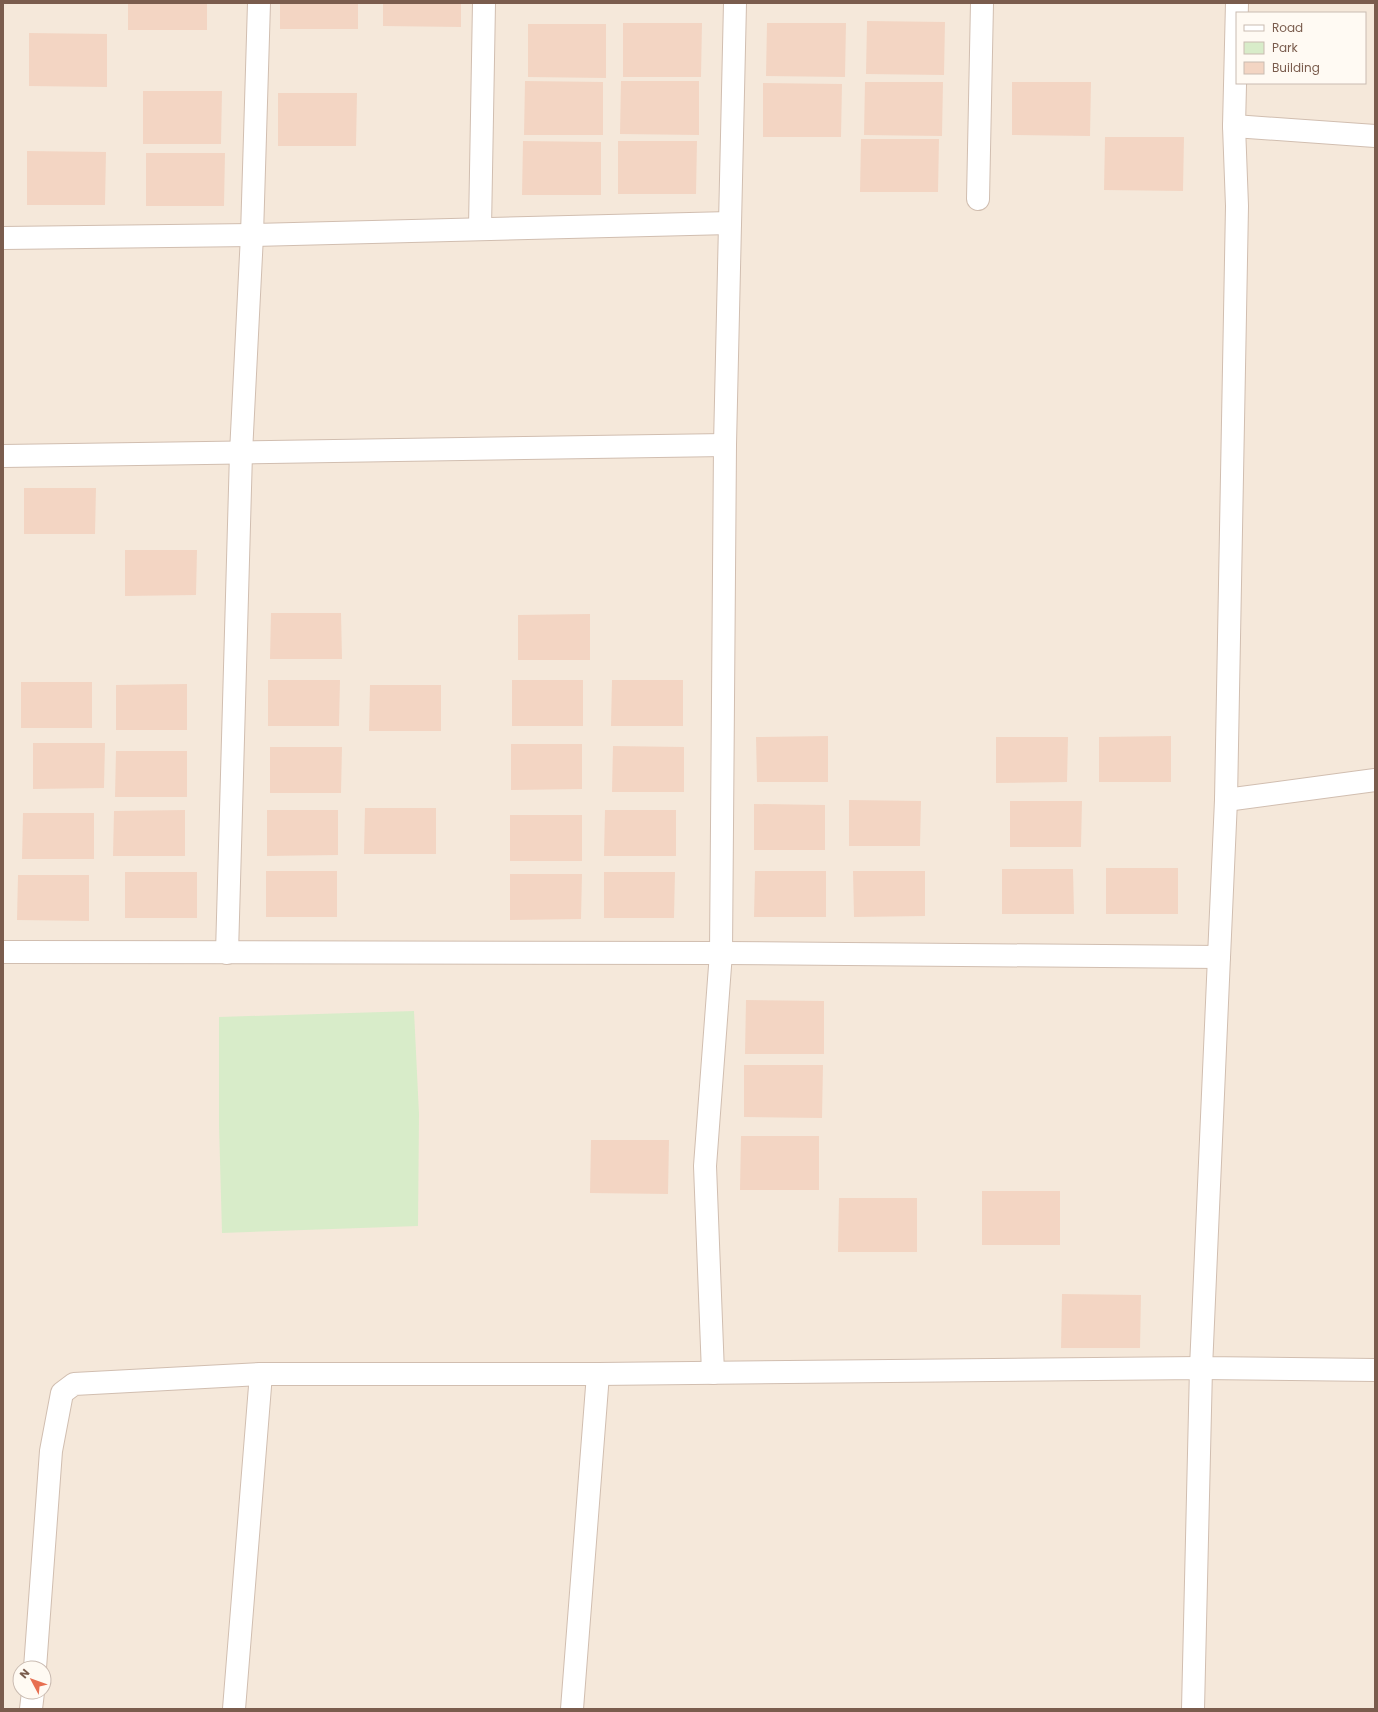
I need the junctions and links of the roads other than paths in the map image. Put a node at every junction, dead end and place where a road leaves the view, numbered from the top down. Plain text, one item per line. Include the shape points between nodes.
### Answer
1 (259, 3) edge
2 (484, 3) edge
3 (735, 3) edge
4 (982, 3) edge
5 (1236, 44) edge
6 (1234, 126) junction
7 (1375, 136) edge
8 (978, 199) dead end
9 (730, 223) junction
10 (480, 228) junction
11 (252, 235) junction
12 (3, 238) edge
13 (725, 445) junction
14 (241, 453) junction
15 (3, 456) edge
16 (1375, 780) edge
17 (1226, 800) junction
18 (3, 952) edge
19 (227, 953) junction
20 (721, 953) junction
21 (1219, 957) junction
22 (1201, 1368) junction
23 (1375, 1370) edge
24 (713, 1373) junction
25 (261, 1374) junction
26 (598, 1374) junction
27 (36, 1660) edge
28 (234, 1709) edge
29 (572, 1709) edge
30 (1193, 1709) edge

1 - 11 street
2 - 10 street
3 - 9 street
4 - 8 street
5 - 6 street
6 - 7 street
6 - 17 street via 1237,206
9 - 10 street
9 - 13 street
10 - 11 street
11 - 12 street
11 - 14 street
13 - 14 street
13 - 20 street
14 - 15 street
14 - 19 street
16 - 17 street
17 - 21 street
18 - 19 street
19 - 20 street
20 - 21 street
20 - 24 street via 706,1166
21 - 22 street
22 - 23 street
22 - 24 street
22 - 30 street
24 - 26 street
25 - 26 street
25 - 27 street via 74,1384 62,1393 51,1451
25 - 28 street
26 - 29 street

